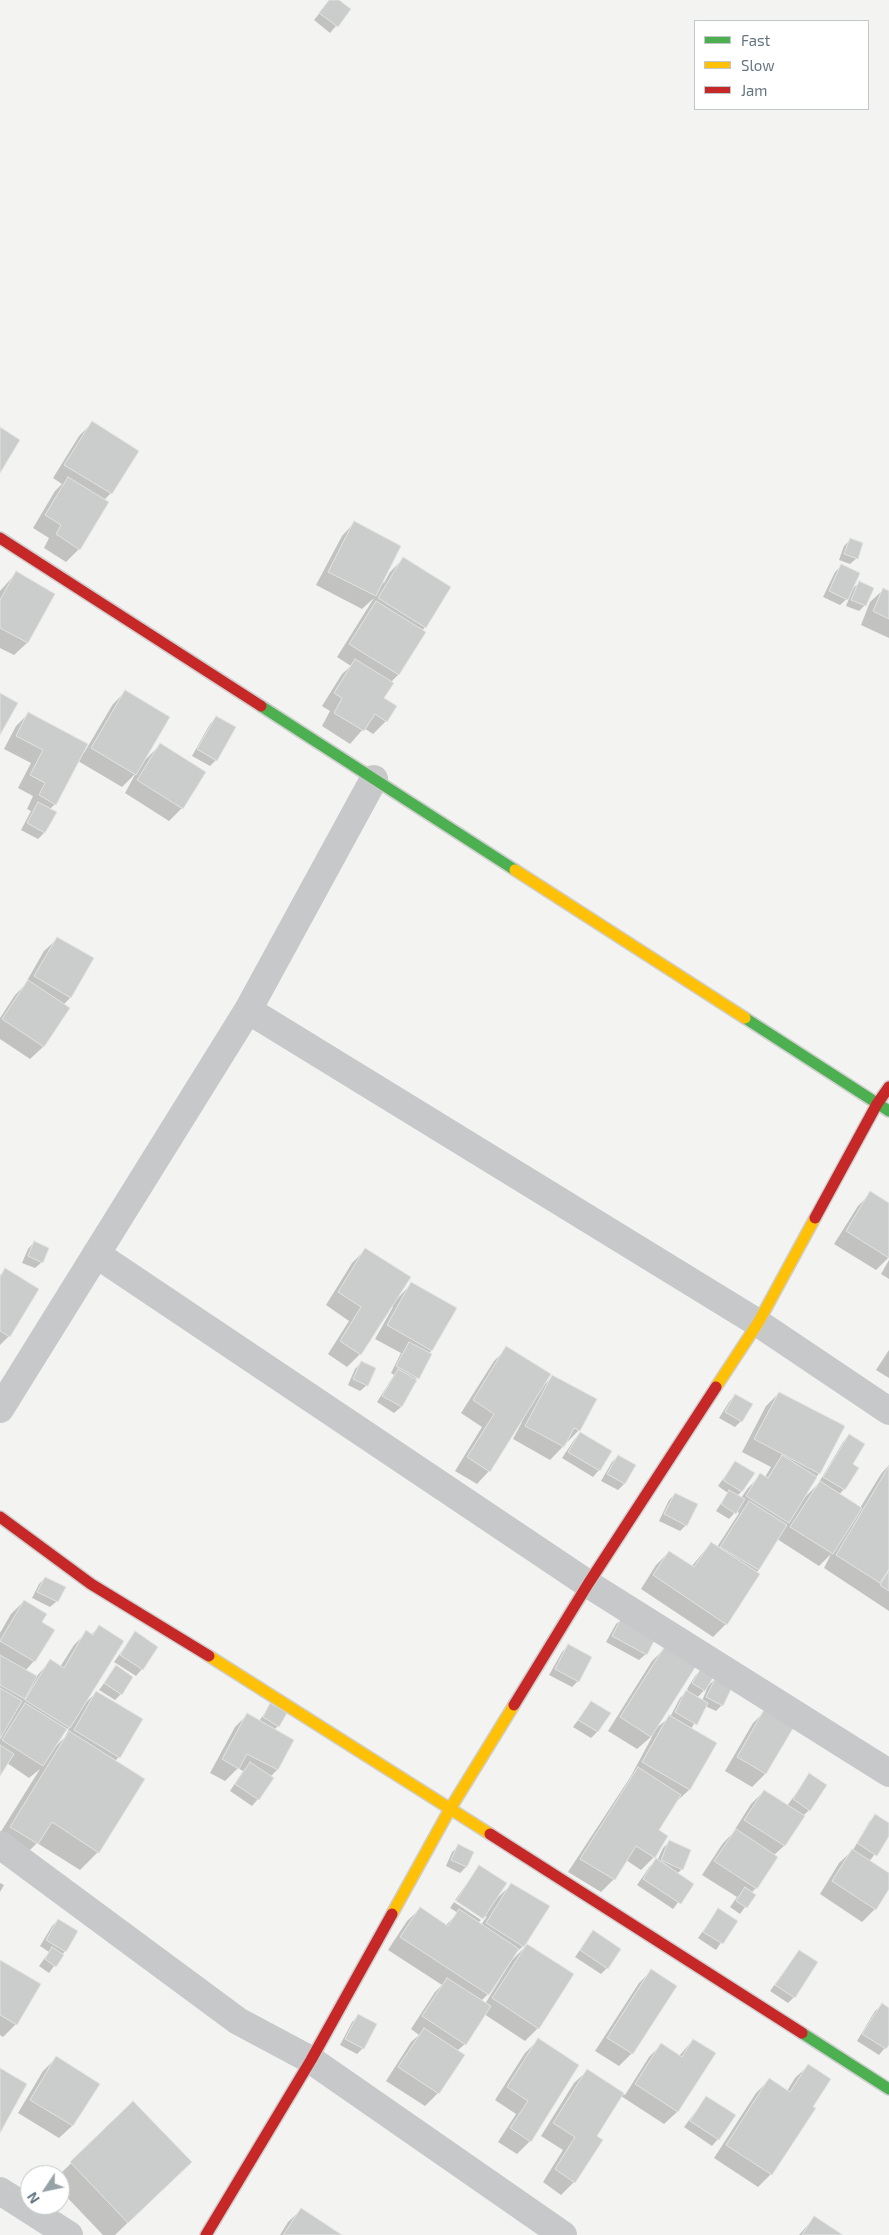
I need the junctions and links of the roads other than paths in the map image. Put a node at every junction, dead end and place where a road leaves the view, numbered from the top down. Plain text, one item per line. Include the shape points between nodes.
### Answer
1 (0, 538) edge
2 (374, 779) junction
3 (248, 1010) junction
4 (889, 1087) edge
5 (878, 1104) junction
6 (889, 1111) edge
7 (96, 1254) junction
8 (758, 1323) junction
9 (0, 1410) edge
10 (889, 1411) edge
11 (0, 1517) edge
12 (588, 1584) junction
13 (889, 1773) edge
14 (450, 1809) junction
15 (0, 1845) edge
16 (311, 2060) junction
17 (889, 2089) edge
18 (0, 2191) edge
19 (69, 2235) edge
20 (206, 2235) edge
21 (563, 2235) edge

1 - 2 street
2 - 3 street
2 - 5 street
3 - 7 street
3 - 8 street
4 - 5 street
5 - 6 street
5 - 8 street
7 - 9 street
7 - 12 street
8 - 10 street
8 - 12 street
11 - 14 street via 91,1584
12 - 13 street
12 - 14 street
14 - 16 street
14 - 17 street
15 - 16 street via 238,2021
16 - 20 street
16 - 21 street
18 - 19 street

